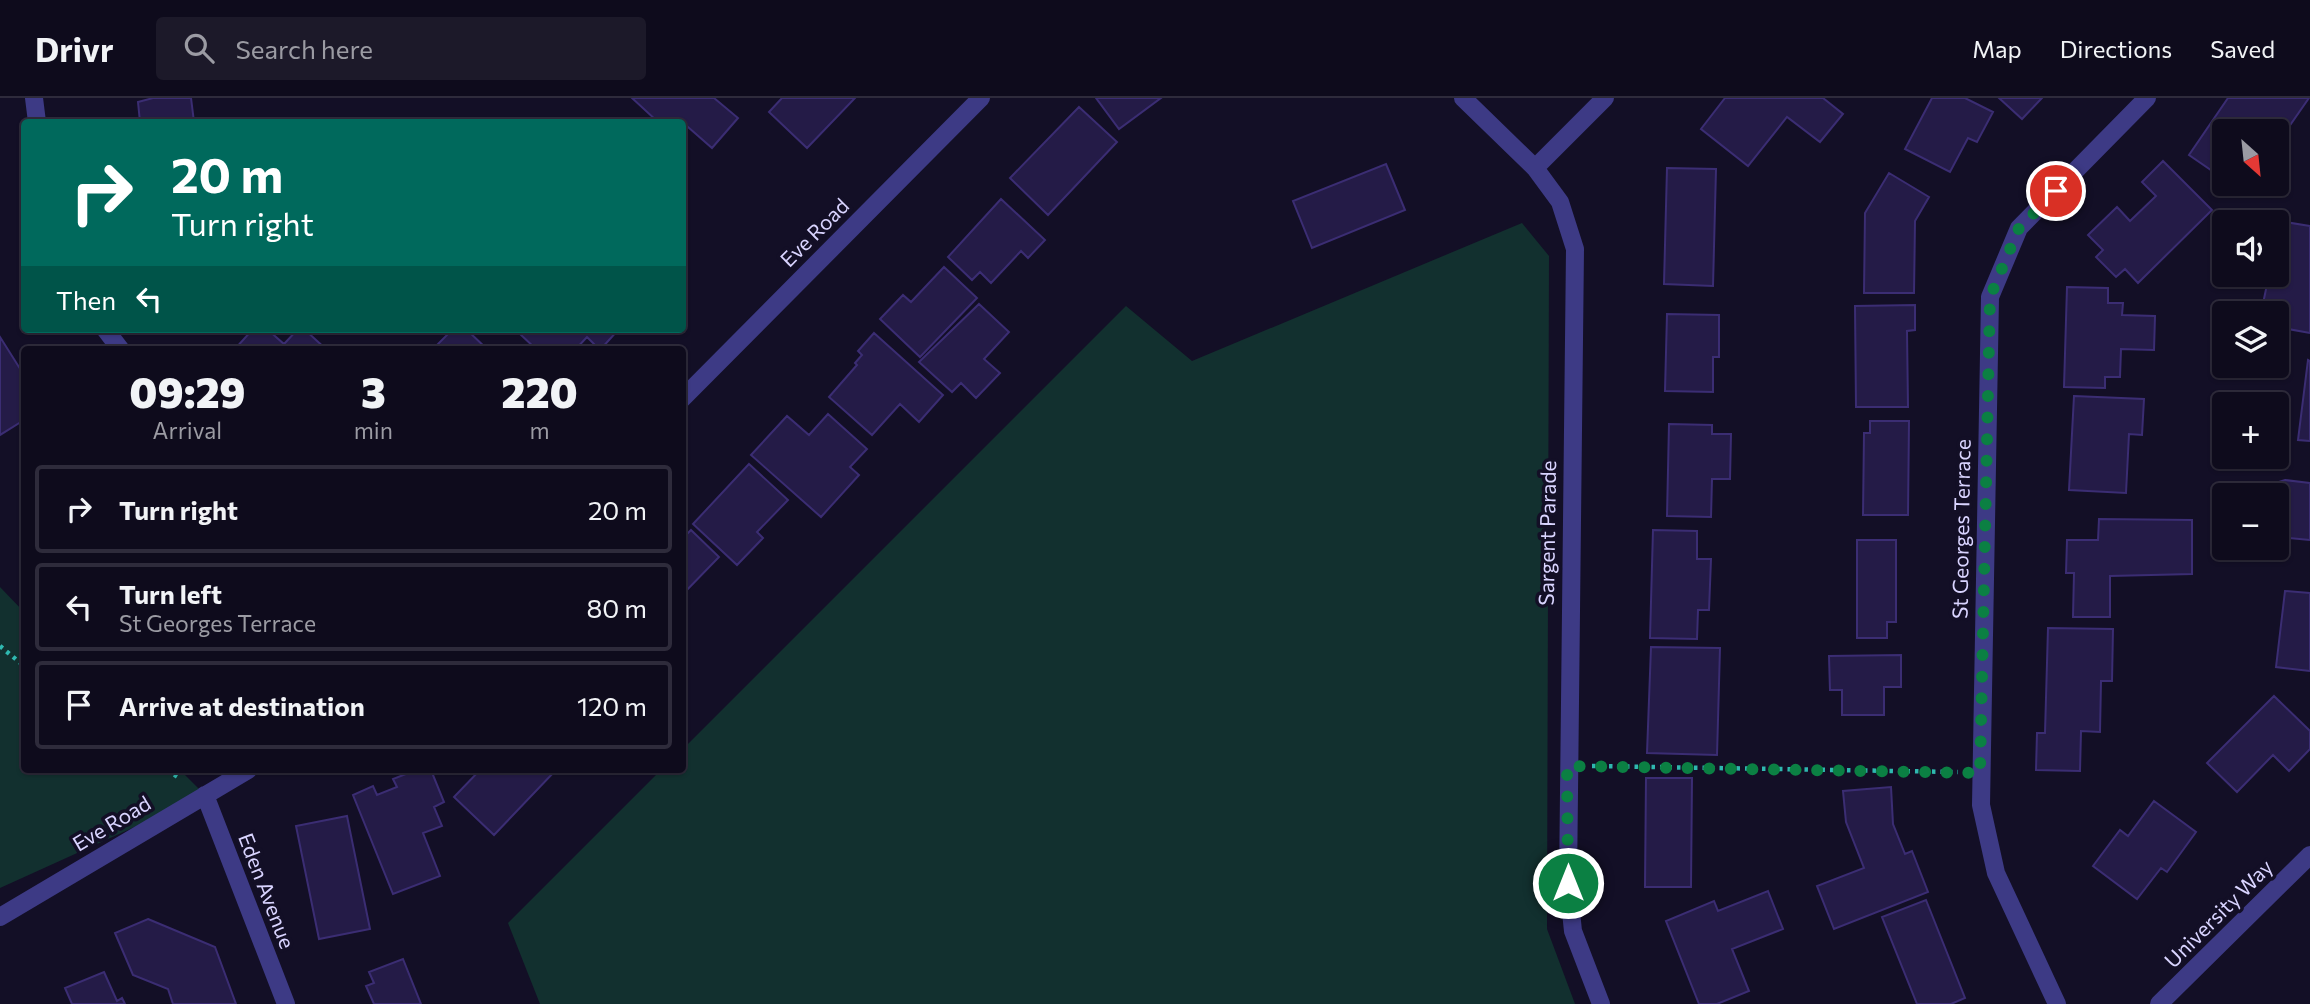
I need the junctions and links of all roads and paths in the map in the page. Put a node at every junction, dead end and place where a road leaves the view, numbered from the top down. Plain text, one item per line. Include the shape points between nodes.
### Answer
1 (34, 98) edge
2 (981, 98) edge
3 (1463, 98) edge
4 (1605, 98) edge
5 (2147, 98) edge
6 (37, 119) edge
7 (1535, 168) junction
8 (686, 396) edge
9 (0, 646) edge
10 (21, 664) edge
11 (1567, 766) junction
12 (243, 773) edge
13 (1980, 773) junction
14 (205, 795) junction
15 (2310, 855) edge
16 (0, 917) edge
17 (286, 1004) edge
18 (1601, 1004) edge
19 (2057, 1004) edge
20 (2159, 1004) edge

1 - 6 street
2 - 8 street, Eve Road
3 - 7 street, Sargent Parade
4 - 7 street
5 - 13 street, St Georges Terrace via 2019,228 1990,297
7 - 11 street, Sargent Parade via 1560,202 1575,250
9 - 10 path
11 - 13 path
11 - 18 street, Sargent Parade via 1573,931
12 - 14 street, Eve Road
13 - 19 street, St Georges Terrace via 1981,805 1996,873
14 - 16 street, Eve Road
14 - 17 street, Eden Avenue
15 - 20 street, University Way

